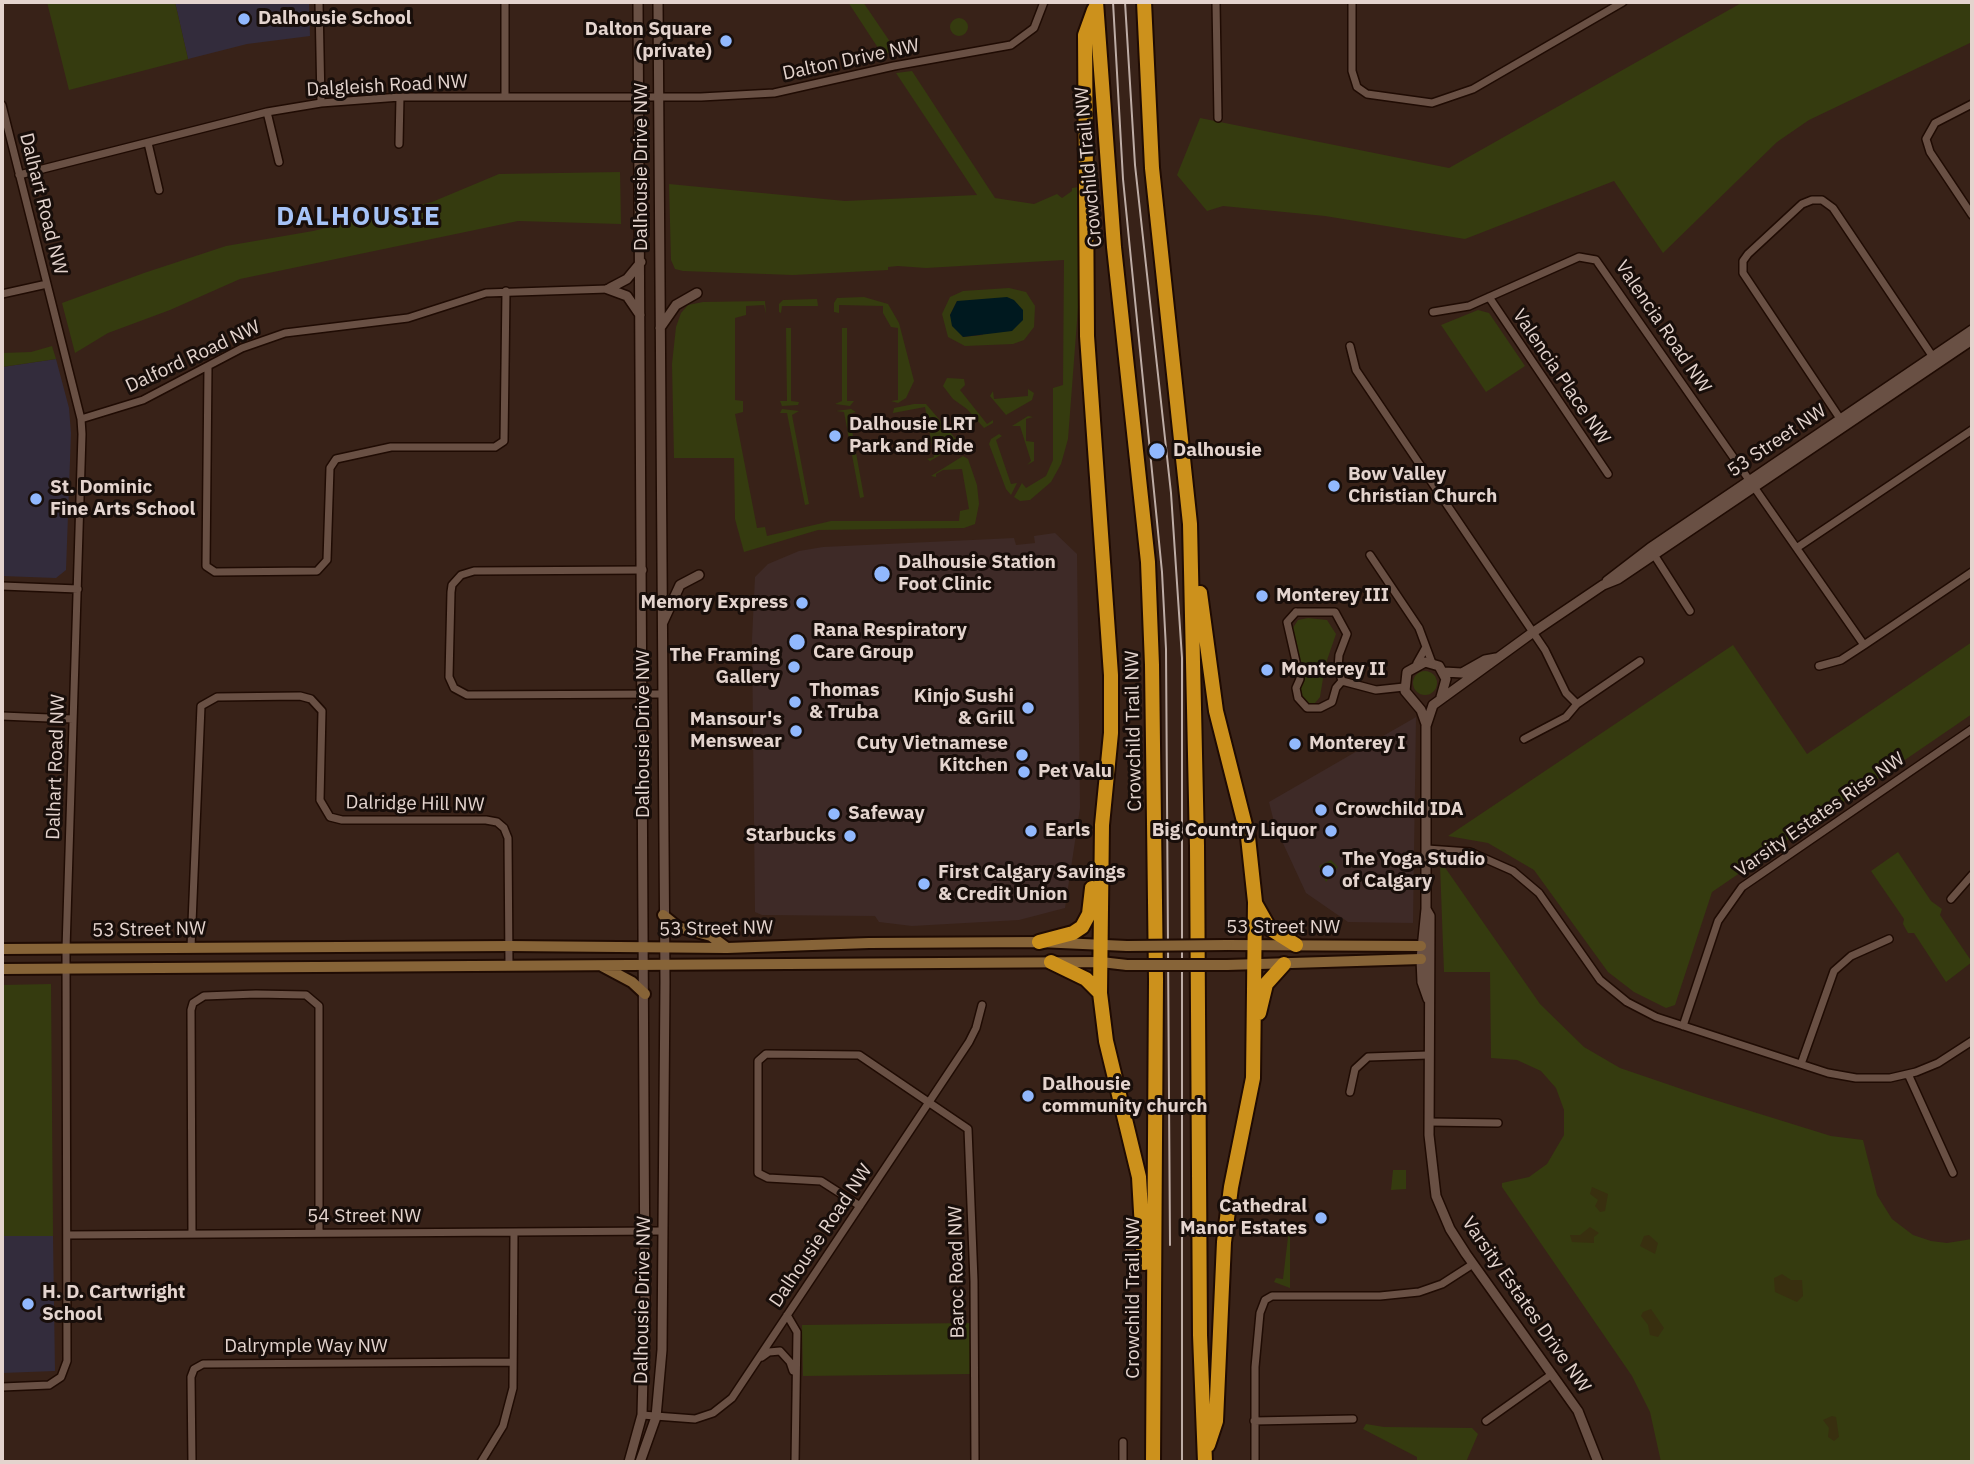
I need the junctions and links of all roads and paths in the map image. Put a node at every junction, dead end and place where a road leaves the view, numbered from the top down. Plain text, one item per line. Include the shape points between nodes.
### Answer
1 (320, 2) edge
2 (505, 2) edge
3 (638, 2) edge
4 (659, 2) edge
5 (1044, 2) edge
6 (1144, 2) edge
7 (1216, 2) edge
8 (1352, 2) edge
9 (1623, 2) edge
10 (1096, 4) edge
11 (505, 96) junction
12 (400, 97) junction
13 (639, 97) junction
14 (659, 97) junction
15 (321, 103) junction
16 (1972, 104) edge
17 (2, 105) edge
18 (267, 112) junction
19 (1218, 118) dead end
20 (148, 142) junction
21 (399, 144) dead end
22 (279, 162) dead end
23 (19, 175) junction
24 (159, 190) dead end
25 (1972, 215) edge
26 (641, 262) junction
27 (47, 284) junction
28 (608, 289) junction
29 (506, 290) junction
30 (696, 293) dead end
31 (2, 294) edge
32 (1489, 298) junction
33 (1433, 312) dead end
34 (641, 317) junction
35 (660, 328) junction
36 (1972, 330) edge
37 (1972, 340) edge
38 (1350, 346) dead end
39 (1935, 360) junction
40 (208, 367) junction
41 (81, 418) junction
42 (1843, 423) junction
43 (1972, 430) edge
44 (1608, 474) dead end
45 (1750, 485) junction
46 (1190, 524) junction
47 (1798, 547) junction
48 (1652, 551) junction
49 (1370, 555) dead end
50 (643, 570) junction
51 (1972, 572) edge
52 (699, 575) dead end
53 (2, 586) edge
54 (78, 589) junction
55 (1690, 611) dead end
56 (661, 627) junction
57 (1532, 633) junction
58 (1864, 645) junction
59 (1426, 647) junction
60 (1496, 658) junction
61 (1640, 661) dead end
62 (1417, 663) junction
63 (1432, 663) junction
64 (1819, 666) dead end
65 (1444, 672) junction
66 (1342, 681) junction
67 (1404, 687) junction
68 (644, 694) junction
69 (662, 694) junction
70 (1440, 699) junction
71 (1577, 704) junction
72 (2, 716) edge
73 (73, 719) junction
74 (1426, 726) junction
75 (1972, 729) edge
76 (1524, 739) dead end
77 (1102, 825) junction
78 (1427, 849) junction
79 (1972, 875) edge
80 (1951, 899) dead end
81 (1255, 902) junction
82 (663, 915) junction
83 (1889, 939) dead end
84 (1039, 942) junction
85 (1100, 943) junction
86 (1254, 945) junction
87 (1296, 945) junction
88 (509, 946) junction
89 (1426, 946) junction
90 (191, 947) junction
91 (644, 947) junction
92 (664, 948) junction
93 (727, 948) junction
94 (2, 949) edge
95 (66, 949) junction
96 (1425, 959) junction
97 (1051, 962) junction
98 (1101, 962) junction
99 (1253, 963) junction
100 (1284, 964) junction
101 (599, 965) junction
102 (645, 965) junction
103 (665, 965) junction
104 (509, 966) junction
105 (66, 968) junction
106 (2, 969) edge
107 (1100, 993) junction
108 (645, 994) junction
109 (982, 1005) dead end
110 (1254, 1020) junction
111 (1683, 1026) junction
112 (1972, 1041) edge
113 (1428, 1055) junction
114 (1801, 1064) junction
115 (1908, 1074) junction
116 (1350, 1092) dead end
117 (930, 1101) junction
118 (1429, 1122) junction
119 (1498, 1123) dead end
120 (1953, 1173) dead end
121 (860, 1206) junction
122 (319, 1231) junction
123 (662, 1231) junction
124 (645, 1232) junction
125 (192, 1234) junction
126 (514, 1234) junction
127 (67, 1235) junction
128 (1473, 1264) junction
129 (787, 1315) junction
130 (1152, 1327) junction
131 (513, 1362) junction
132 (756, 1362) junction
133 (1552, 1374) junction
134 (795, 1378) junction
135 (2, 1387) edge
136 (642, 1415) junction
137 (656, 1417) junction
138 (1353, 1419) dead end
139 (1254, 1421) junction
140 (1486, 1421) dead end
141 (1123, 1442) dead end
142 (1205, 1457) edge
143 (192, 1462) edge
144 (481, 1462) edge
145 (629, 1462) edge
146 (640, 1462) edge
147 (795, 1462) edge
148 (975, 1462) edge
149 (1124, 1462) edge
150 (1153, 1462) edge
151 (1255, 1462) edge
152 (1598, 1462) edge

1 - 15 street
2 - 11 street
3 - 13 street, Dalhousie Drive NW
4 - 14 street, Dalhousie Drive NW
5 - 14 street, Dalton Drive NW via 1034,28 1011,45 774,93
6 - 46 highway via 1152,168
7 - 19 street
8 - 9 street via 1352,77 1357,87 1367,94 1432,103 1474,89
10 - 77 highway via 1085,35 1087,336 1111,667 1111,733
10 - 130 highway, Crowchild Trail NW via 1114,247 1148,562 1156,992
11 - 12 street, Dalgleish Road NW
11 - 13 street, Dalgleish Road NW
12 - 15 street, Dalgleish Road NW
12 - 21 street
13 - 14 street, Dalton Drive NW
13 - 26 street, Dalhousie Drive NW
14 - 35 street, Dalhousie Drive NW
15 - 18 street, Dalgleish Road NW
16 - 25 street via 1935,123 1926,139
17 - 23 street, Dalhart Road NW
18 - 20 street, Dalgleish Road NW
18 - 22 street
20 - 23 street, Dalgleish Road NW
20 - 24 street
23 - 27 street, Dalhart Road NW
26 - 28 street via 627,279
26 - 34 street, Dalhousie Drive NW
27 - 31 street
27 - 41 street, Dalhart Road NW
28 - 29 street, Dalford Road NW
28 - 34 street via 627,296
29 - 40 street, Dalford Road NW via 396,320 285,333 242,348
29 - 40 street via 504,441 495,447 391,447 336,458 330,468 327,560 317,571 215,572 206,566
30 - 35 street via 680,302
32 - 33 street, Valencia Road NW
32 - 44 street, Valencia Place NW
32 - 45 street, Valencia Road NW via 1579,257 1596,260
34 - 50 street, Dalhousie Drive NW
35 - 56 street, Dalhousie Drive NW
36 - 39 street, 53 Street NW
37 - 39 street, 53 Street NW
38 - 57 street via 1356,370
39 - 42 street, 53 Street NW
39 - 42 street via 1833,208 1822,200 1802,204 1748,254 1742,268
40 - 41 street, Dalford Road NW via 143,400
41 - 54 street, Dalhart Road NW
42 - 45 street, 53 Street NW
43 - 47 street
45 - 47 street, Valencia Road NW
45 - 48 street, 53 Street NW
46 - 81 highway via 1216,711 1248,837
46 - 142 highway
47 - 58 street, Valencia Road NW
48 - 55 street
48 - 57 street, 53 Street NW via 1618,579
49 - 59 street via 1419,628
50 - 68 street, Dalhousie Drive NW
50 - 68 street via 474,571 461,575 451,592 449,677 454,688 467,695
51 - 58 street
52 - 56 street via 680,586
53 - 54 street
54 - 73 street, Dalhart Road NW
56 - 69 street, Dalhousie Drive NW
57 - 60 street, 53 Street NW
57 - 71 street
58 - 64 street via 1841,660
59 - 62 street
59 - 63 street
60 - 65 street, 53 Street NW via 1462,673
60 - 70 street, 53 Street NW
61 - 71 street
62 - 63 street
62 - 67 street via 1407,672
63 - 65 street
65 - 70 street via 1447,685
66 - 66 street via 1332,702 1320,708 1307,708 1298,698 1300,679 1287,622 1296,611 1335,612 1344,624 1347,634 1338,668
66 - 67 street via 1376,690
67 - 74 street, Varsity Estates Drive NW via 1421,710
68 - 69 street
68 - 91 street, Dalhousie Drive NW
69 - 82 street, Dalhousie Drive NW
70 - 74 street, Varsity Estates Drive NW via 1429,712
71 - 76 street via 1560,721
72 - 73 street
73 - 95 street, Dalhart Road NW
74 - 78 street, Varsity Estates Drive NW
75 - 111 street, Varsity Estates Rise NW via 1742,887 1718,921
77 - 84 highway via 1086,922 1073,933
77 - 85 highway
78 - 89 street, Varsity Estates Drive NW
78 - 111 street via 1470,852 1513,871 1539,893 1607,987 1641,1010
79 - 80 street
81 - 86 highway
81 - 87 highway via 1269,928
82 - 92 street, Dalhousie Drive NW
82 - 93 main road via 678,927 711,936
83 - 114 street via 1851,956 1834,971
84 - 85 main road, 53 Street NW
84 - 93 main road, 53 Street NW
85 - 86 main road, 53 Street NW, bridge
85 - 98 highway
86 - 87 main road, 53 Street NW
86 - 99 highway
87 - 89 main road, 53 Street NW
88 - 90 main road, 53 Street NW
88 - 90 street, Dalridge Hill NW via 508,838 501,825 486,820 330,817 320,800 319,706 306,697 260,696 210,698 199,713
88 - 91 main road, 53 Street NW
88 - 104 street, Dalridge Hill NW
89 - 96 street, Varsity Estates Drive NW
90 - 95 main road, 53 Street NW
91 - 92 main road, 53 Street NW
91 - 102 street, Dalhousie Drive NW
92 - 93 main road, 53 Street NW
92 - 103 street, Dalhousie Drive NW
94 - 95 main road, 53 Street NW
95 - 105 street, Dalhart Road NW
96 - 100 main road, 53 Street NW
96 - 113 street, Varsity Estates Drive NW via 1422,982 1428,999
97 - 98 main road, 53 Street NW
97 - 103 main road, 53 Street NW
97 - 107 highway via 1086,979
98 - 99 main road, 53 Street NW, bridge
98 - 107 highway
99 - 100 main road, 53 Street NW
99 - 110 highway
100 - 110 highway via 1266,984
101 - 102 main road, 53 Street NW
101 - 104 main road, 53 Street NW
101 - 108 main road
102 - 103 main road, 53 Street NW
102 - 108 street, Dalhousie Drive NW
103 - 123 street, Dalhousie Drive NW
104 - 105 main road, 53 Street NW
105 - 106 main road, 53 Street NW
105 - 127 street, Dalhart Road NW
107 - 130 highway via 1106,1041 1139,1177 1146,1303
108 - 124 street, Dalhousie Drive NW
109 - 117 street, Dalhousie Road NW via 974,1033
110 - 142 highway via 1252,1078 1224,1242 1216,1421
111 - 114 street
112 - 115 street via 1938,1063
113 - 116 street via 1368,1057 1355,1069
113 - 118 street, Varsity Estates Drive NW
114 - 115 street via 1856,1078
115 - 120 street
117 - 121 street, Dalhousie Road NW
117 - 121 street, Baroc Road NW via 859,1055 771,1053 760,1057 758,1173 768,1178 821,1181
117 - 148 street, Baroc Road NW via 962,1122 971,1137
118 - 119 street
118 - 128 street, Varsity Estates Drive NW via 1436,1196
121 - 129 street, Dalhousie Road NW
122 - 125 street, 54 Street NW
122 - 125 street via 319,1006 306,995 256,994 204,996 191,1010
122 - 126 street, 54 Street NW
123 - 124 street, 54 Street NW
123 - 137 street, Dalhousie Drive NW via 662,1350
124 - 126 street, 54 Street NW
124 - 136 street, Dalhousie Drive NW
125 - 127 street, 54 Street NW
126 - 131 street
127 - 135 street, Dalhart Road NW via 64,1371 49,1385
128 - 133 street, Varsity Estates Drive NW
128 - 139 street via 1442,1284 1410,1294 1269,1297 1260,1313
129 - 132 street, Dalhousie Road NW
129 - 134 street via 797,1332
130 - 150 highway, Crowchild Trail NW
131 - 143 street, Dalrymple Way NW via 203,1364 191,1377
131 - 144 street via 507,1414
132 - 134 street via 769,1352 780,1351
132 - 137 street, Dalhousie Road NW via 732,1398 713,1413 686,1420
133 - 140 street
133 - 152 street, Varsity Estates Drive NW via 1578,1411
134 - 147 street
136 - 137 street, Dalhousie Road NW
136 - 145 street, Dalhousie Drive NW
137 - 146 street, Dalhousie Drive NW
138 - 139 street
139 - 151 street
141 - 149 street

